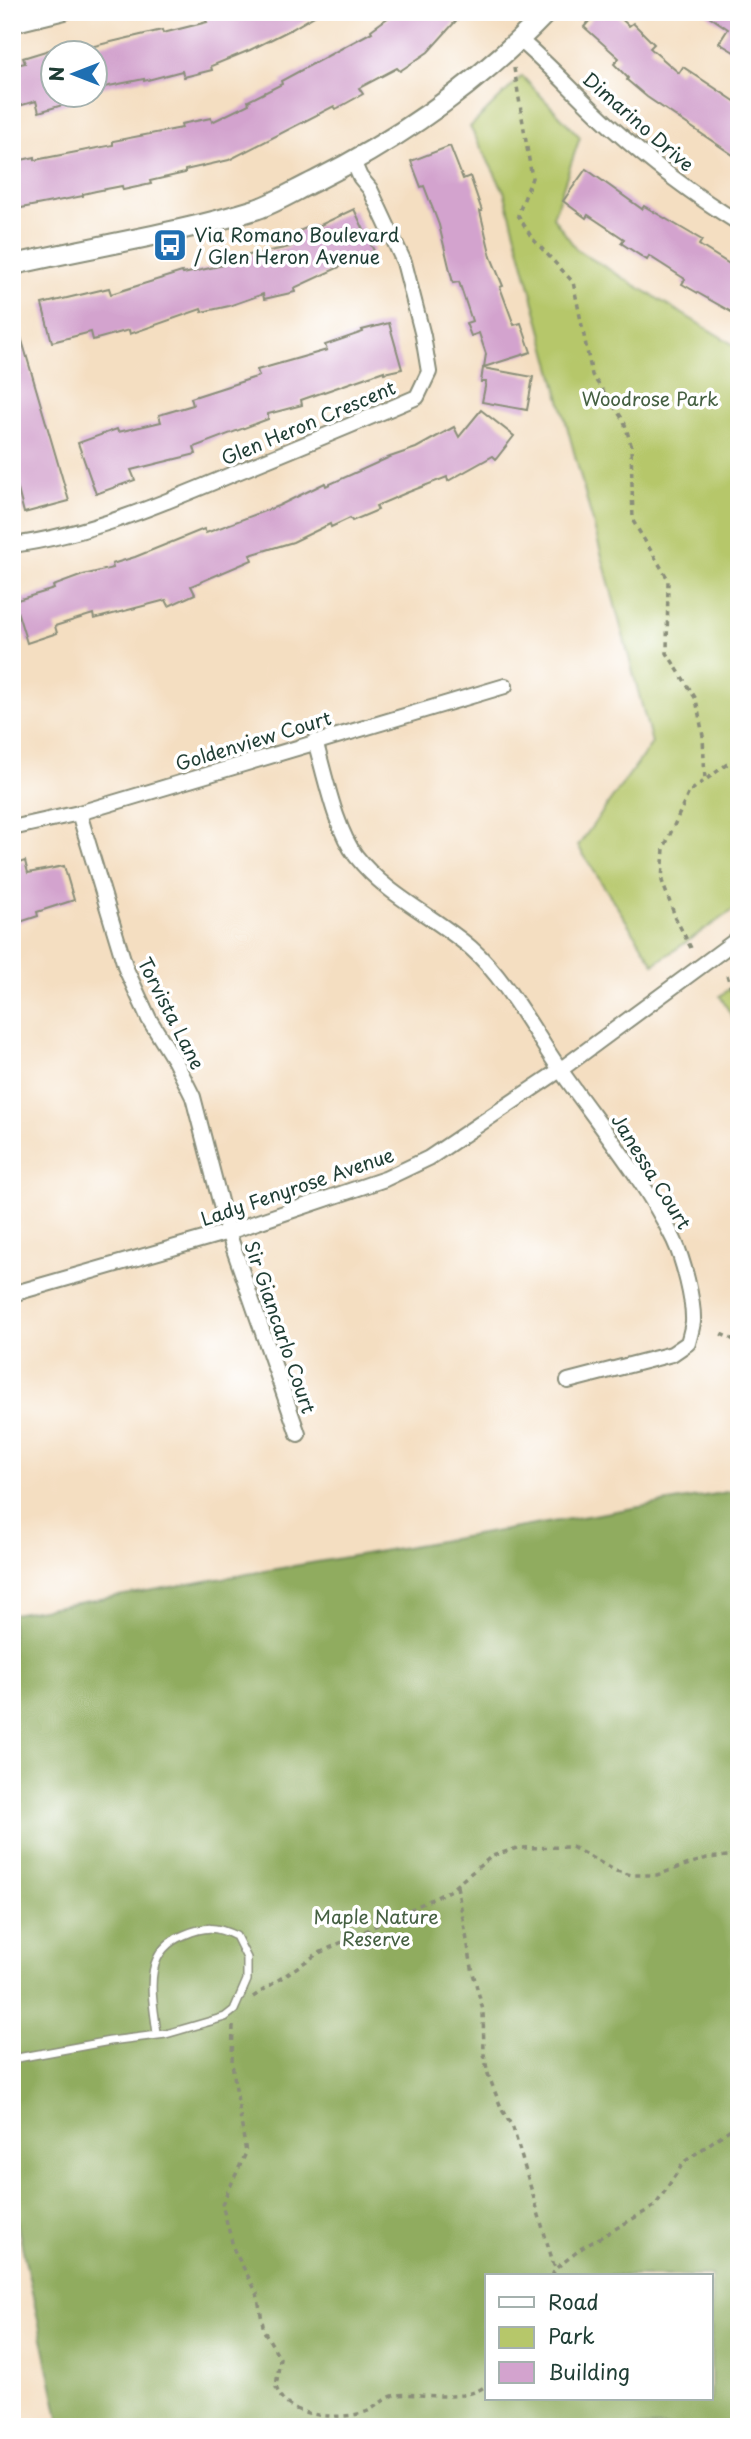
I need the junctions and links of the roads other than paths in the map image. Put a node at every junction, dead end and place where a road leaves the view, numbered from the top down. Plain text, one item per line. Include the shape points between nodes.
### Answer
1 (65, 12) edge
2 (547, 12) edge
3 (12, 24) edge
4 (520, 40) junction
5 (353, 161) junction
6 (739, 223) edge
7 (12, 265) edge
8 (12, 545) edge
9 (505, 686) dead end
10 (315, 741) junction
11 (79, 813) junction
12 (12, 828) edge
13 (739, 938) edge
14 (560, 1070) junction
15 (228, 1232) junction
16 (12, 1294) edge
17 (568, 1381) dead end
18 (298, 1434) dead end
19 (157, 2034) junction
20 (12, 2059) edge

1 - 3 street
2 - 4 street
4 - 5 street via 454,97
4 - 6 street, Dimarino Drive via 656,166
5 - 7 street via 260,208
5 - 8 street, Glen Heron Crescent via 404,262 429,372 417,397 178,497 43,541
9 - 10 street, Goldenview Court
10 - 11 street, Goldenview Court
10 - 14 street, Janessa Court via 353,853 400,899 473,950 505,988
11 - 12 street, Goldenview Court
11 - 15 street, Torvista Lane via 126,969 193,1097
13 - 14 street, Lady Fenyrose Avenue
14 - 15 street, Lady Fenyrose Avenue via 429,1158 385,1180
14 - 17 street, Janessa Court via 620,1153 675,1242 693,1321 688,1343 672,1354
15 - 16 street, Lady Fenyrose Avenue
15 - 18 street, Sir Giancarlo Court
19 - 19 lane via 151,1978 159,1953 174,1939 198,1929 217,1927 236,1936 247,1958 247,1980 234,2010 225,2017
19 - 20 lane

